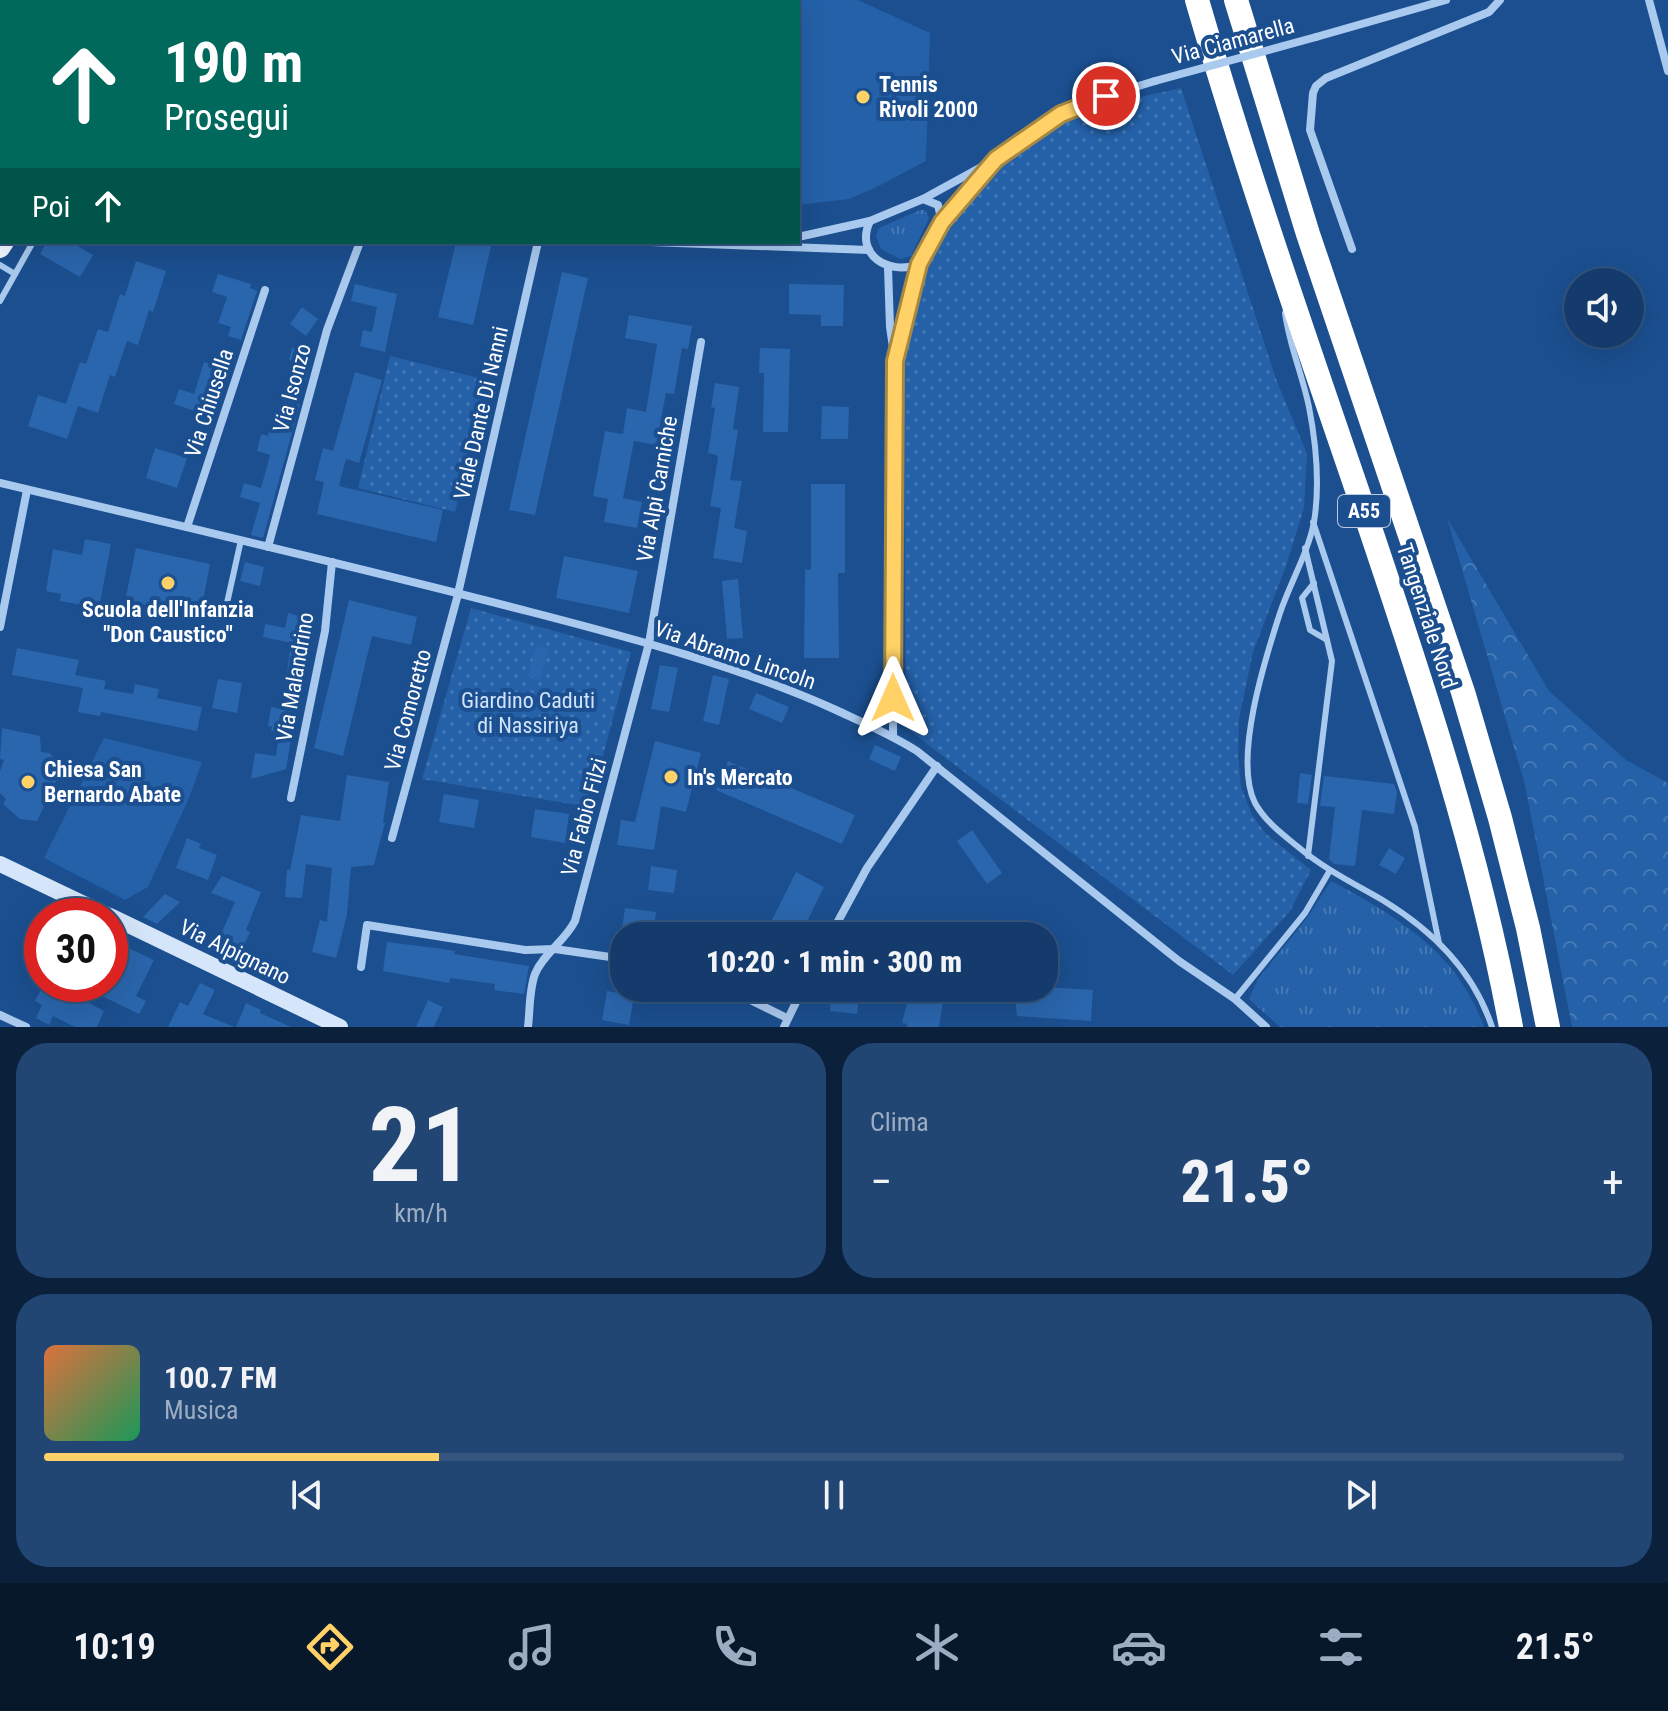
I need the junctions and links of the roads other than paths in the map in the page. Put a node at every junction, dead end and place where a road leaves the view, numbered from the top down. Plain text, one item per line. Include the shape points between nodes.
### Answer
1 (1197, 0) edge
2 (1236, 0) edge
3 (1446, 0) edge
4 (1500, 0) edge
5 (1649, 0) edge
6 (1668, 71) edge
7 (996, 159) junction
8 (923, 199) junction
9 (870, 221) junction
10 (942, 222) junction
11 (800, 237) edge
12 (32, 244) edge
13 (359, 244) edge
14 (538, 244) edge
15 (682, 244) edge
16 (767, 244) edge
17 (763, 245) junction
18 (1352, 249) dead end
19 (869, 250) junction
20 (1278, 258) junction
21 (919, 264) junction
22 (0, 265) edge
23 (888, 267) junction
24 (15, 274) junction
25 (265, 290) dead end
26 (0, 301) edge
27 (701, 342) dead end
28 (895, 361) junction
29 (0, 483) edge
30 (27, 490) junction
31 (1313, 522) junction
32 (187, 527) junction
33 (241, 540) junction
34 (268, 547) junction
35 (1305, 548) junction
36 (332, 562) junction
37 (1314, 583) junction
38 (458, 592) junction
39 (227, 603) dead end
40 (0, 627) edge
41 (1327, 640) junction
42 (649, 643) junction
43 (893, 736) junction
44 (937, 766) junction
45 (291, 798) dead end
46 (392, 838) dead end
47 (1308, 856) junction
48 (0, 864) edge
49 (1329, 872) junction
50 (72, 898) edge
51 (838, 922) edge
52 (128, 925) edge
53 (1439, 943) junction
54 (555, 949) junction
55 (610, 957) edge
56 (361, 967) dead end
57 (1235, 999) junction
58 (751, 1002) edge
59 (796, 1002) edge
60 (0, 1015) edge
61 (786, 1022) edge
62 (26, 1027) edge
63 (340, 1027) edge
64 (528, 1027) edge
65 (1266, 1027) edge
66 (1492, 1027) edge
67 (1511, 1027) edge
68 (1548, 1027) edge

1 - 20 highway, Tangenziale Nord / A55
2 - 68 highway, Tangenziale Nord / A55 via 1308,234 1463,692 1528,928
3 - 7 street, Via Ciamarella, bridge via 1106,96 1061,114
4 - 18 street via 1489,12 1316,86 1310,130
5 - 6 street
7 - 8 street, Via Ciamarella
7 - 10 street, Via Ciamarella
8 - 9 street
8 - 10 street via 938,205
9 - 11 street
9 - 19 street
10 - 21 street
12 - 24 lane
13 - 34 street, Via Isonzo via 327,330
14 - 38 street, Viale Dante Di Nanni
15 - 17 street
16 - 17 street
17 - 19 street
19 - 23 street
20 - 31 lane via 1289,344 1313,432
20 - 67 highway, Tangenziale Nord / A55 via 1440,741 1488,916
21 - 23 street
21 - 28 street
22 - 24 lane
23 - 28 street
24 - 26 lane
25 - 32 street, Via Chiusella
27 - 42 street, Via Alpi Carniche
28 - 43 street
29 - 30 street, Via Abramo Lincoln
30 - 32 street, Via Abramo Lincoln
30 - 40 street
31 - 35 lane
31 - 53 lane via 1415,827
32 - 33 street, Via Abramo Lincoln
33 - 34 street, Via Abramo Lincoln
33 - 39 lane
34 - 36 street, Via Abramo Lincoln
35 - 37 lane
35 - 47 lane via 1253,714 1249,783 1268,822
36 - 38 street, Via Abramo Lincoln
36 - 45 street, Via Malandrino via 325,631
37 - 41 lane
37 - 41 lane via 1302,598 1310,630
38 - 42 street, Via Abramo Lincoln
38 - 46 street, Via Comoretto
41 - 47 lane via 1332,661
42 - 43 street, Via Abramo Lincoln via 764,679
42 - 54 street, Via Fabio Filzi via 575,921
43 - 44 street, Via Abramo Lincoln
44 - 51 street via 867,868
44 - 57 street, Via Abramo Lincoln via 1167,951
47 - 49 lane
48 - 50 street, Via Alpignano
49 - 53 lane via 1386,903
49 - 57 lane via 1305,913
52 - 63 street, Via Alpignano
53 - 66 lane via 1477,990
54 - 55 street
54 - 56 street via 525,950 367,925
54 - 64 street, Via Fabio Filzi via 534,976
57 - 65 street, Via Abramo Lincoln
58 - 61 street
59 - 61 street
60 - 62 street

